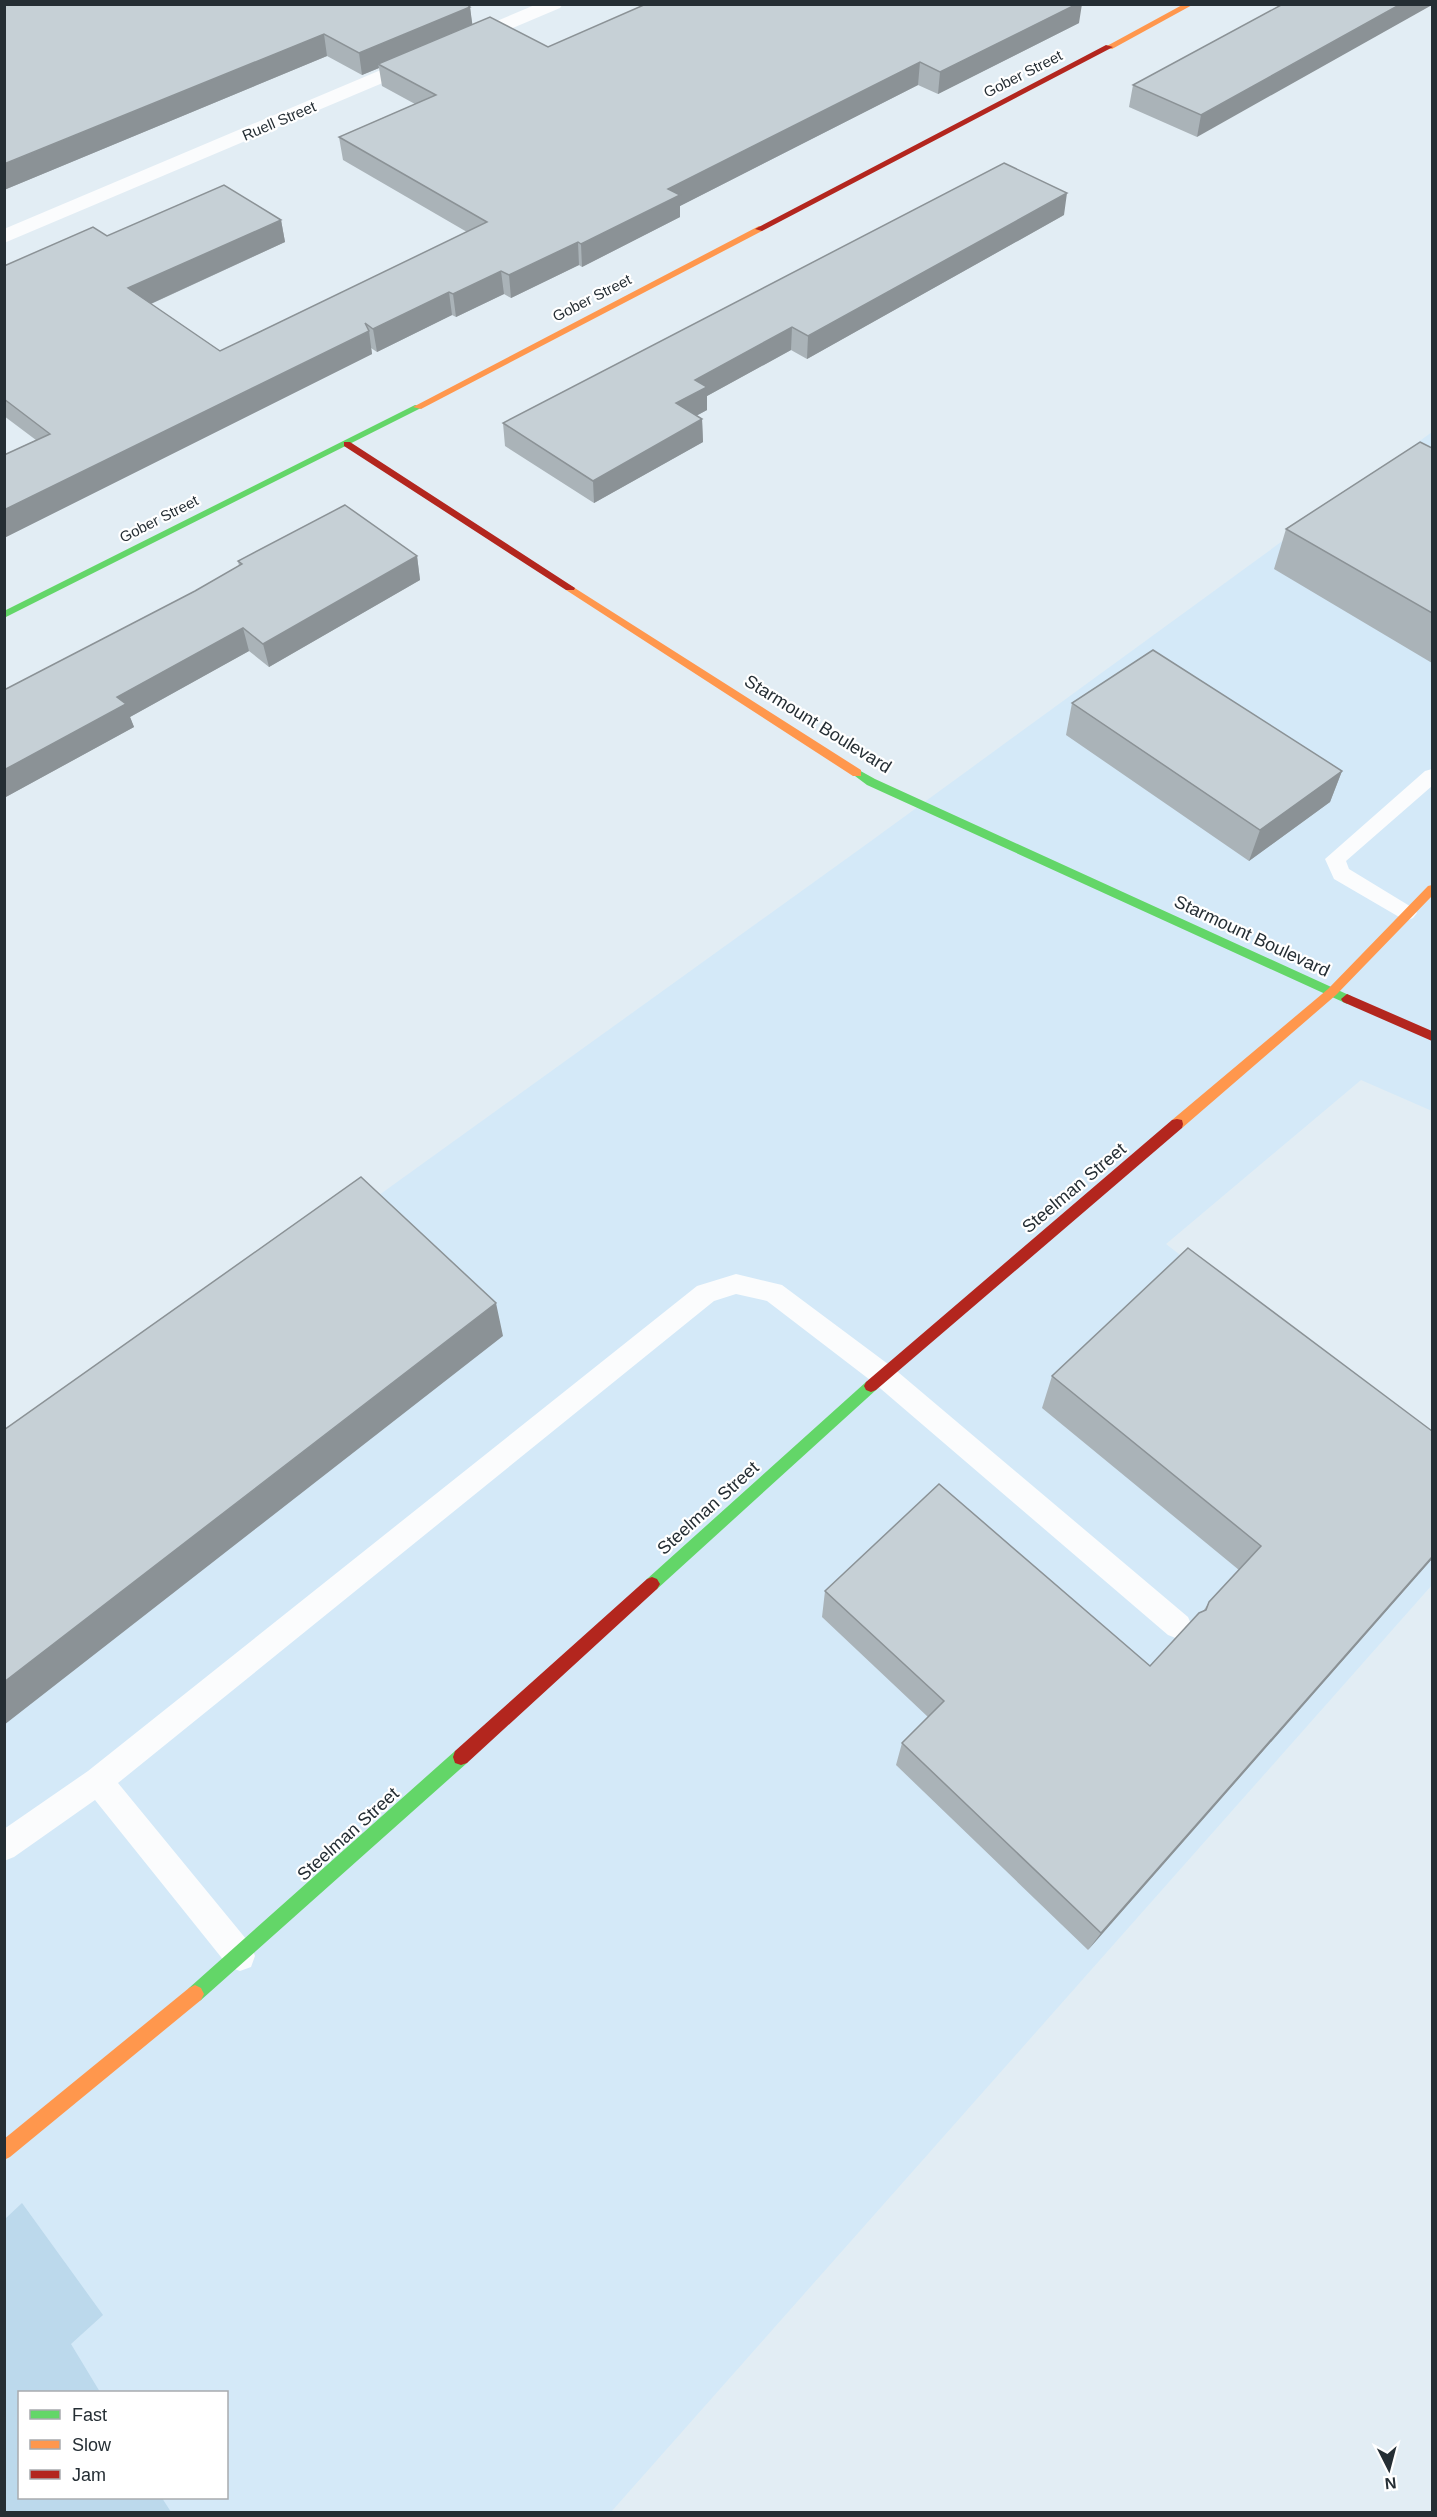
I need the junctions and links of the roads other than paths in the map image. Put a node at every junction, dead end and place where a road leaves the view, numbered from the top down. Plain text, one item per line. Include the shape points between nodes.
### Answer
1 (554, 4) edge
2 (1191, 4) edge
3 (4, 237) edge
4 (347, 444) junction
5 (4, 615) edge
6 (1432, 776) edge
7 (1432, 889) edge
8 (1406, 913) junction
9 (1332, 992) junction
10 (1432, 1036) edge
11 (883, 1375) junction
12 (1178, 1626) dead end
13 (99, 1781) junction
14 (4, 1847) edge
15 (240, 1956) junction
16 (4, 2151) edge

1 - 3 street, Ruell Street
2 - 4 street, Gober Street
4 - 5 street, Gober Street
4 - 9 street, Starmount Boulevard via 871,782
6 - 8 lane via 1335,859 1341,874
7 - 8 street, Steelman Street
8 - 9 street, Steelman Street
9 - 10 street, Starmount Boulevard
9 - 11 street, Steelman Street
11 - 12 lane
11 - 13 lane via 773,1292 736,1284 706,1293
11 - 15 street, Steelman Street
13 - 14 lane
13 - 15 lane
15 - 16 street, Steelman Street

